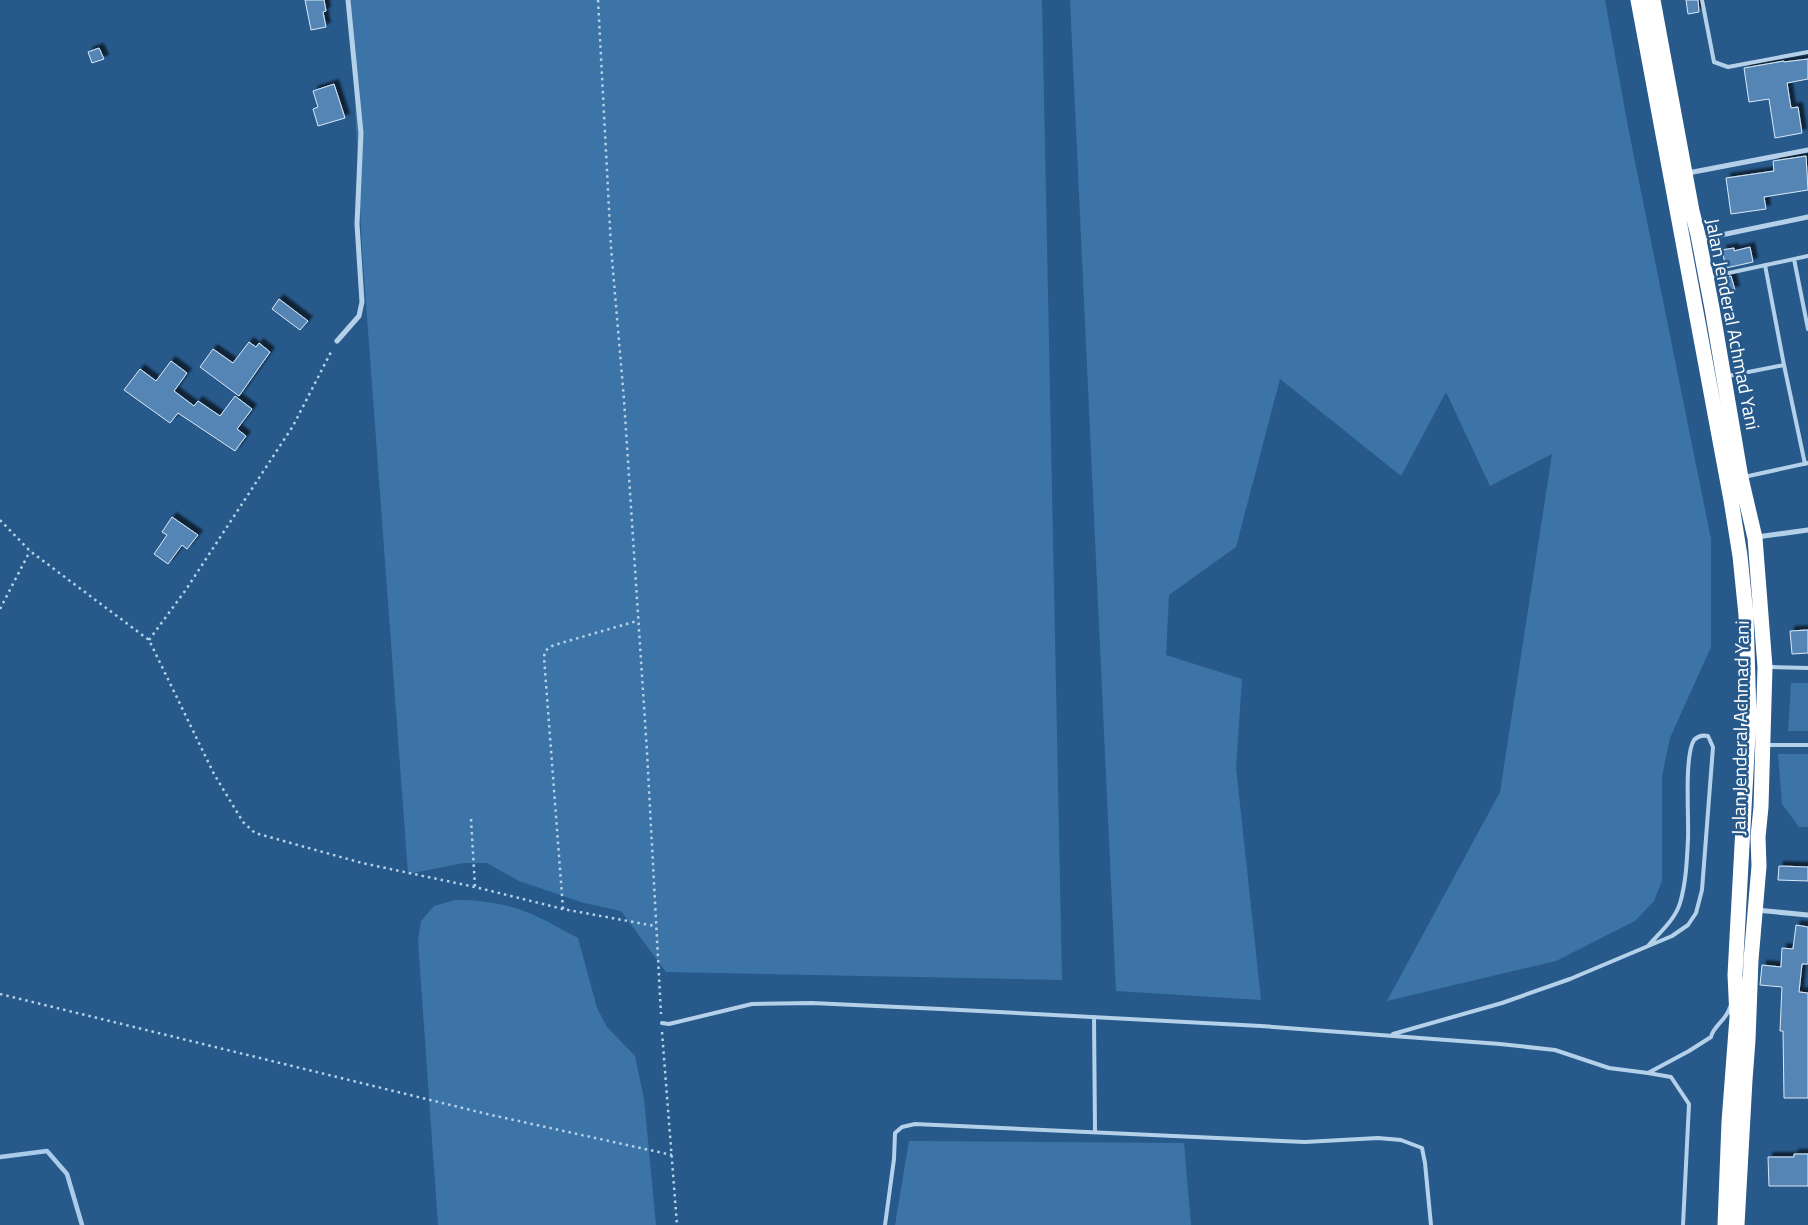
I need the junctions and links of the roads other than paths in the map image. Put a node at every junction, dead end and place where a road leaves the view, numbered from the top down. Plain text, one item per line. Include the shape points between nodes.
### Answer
1 (348, 0) edge
2 (1638, 0) edge
3 (1653, 0) edge
4 (1702, 0) edge
5 (1808, 52) edge
6 (1808, 150) edge
7 (1685, 174) junction
8 (1808, 217) edge
9 (1699, 240) junction
10 (1808, 256) edge
11 (1794, 259) junction
12 (1765, 265) junction
13 (1705, 278) junction
14 (1808, 329) edge
15 (337, 341) road end
16 (1784, 365) junction
17 (1724, 377) junction
18 (1806, 464) edge
19 (1741, 478) junction
20 (1739, 498) junction
21 (1808, 530) edge
22 (1755, 538) junction
23 (1765, 667) junction
24 (1808, 668) edge
25 (1762, 745) junction
26 (1808, 745) edge
27 (1756, 910) junction
28 (1808, 915) edge
29 (1648, 946) junction
30 (1735, 975) junction
31 (1094, 1017) junction
32 (662, 1023) road end
33 (1390, 1036) junction
34 (1648, 1073) junction
35 (1095, 1131) junction
36 (885, 1225) edge
37 (1431, 1225) edge
38 (1683, 1225) edge
39 (1725, 1225) edge
40 (1737, 1225) edge

1 - 15 street via 361,133 357,224 362,302 360,316
2 - 20 highway, Jalan Jenderal Achmad Yani
3 - 7 highway, Jalan Jenderal Achmad Yani
4 - 5 lane via 1714,62 1728,68
6 - 7 street
7 - 9 highway, Jalan Jenderal Achmad Yani
8 - 9 street
9 - 13 highway, Jalan Jenderal Achmad Yani
10 - 11 lane
11 - 12 lane
11 - 14 lane
12 - 13 lane
12 - 16 lane
13 - 17 highway, Jalan Jenderal Achmad Yani
16 - 17 lane
16 - 18 lane
17 - 19 highway, Jalan Jenderal Achmad Yani
18 - 19 lane
19 - 20 highway, Jalan Jenderal Achmad Yani
20 - 22 highway, Jalan Jenderal Achmad Yani
20 - 30 highway, Jalan Jenderal Achmad Yani via 1749,716
21 - 22 street
22 - 23 highway, Jalan Jenderal Achmad Yani
23 - 24 lane
23 - 25 highway, Jalan Jenderal Achmad Yani
25 - 26 lane
25 - 27 highway, Jalan Jenderal Achmad Yani
27 - 28 street
27 - 40 highway, Jalan Jenderal Achmad Yani
29 - 29 lane via 1670,922 1679,906 1688,839 1690,750 1699,736 1708,736 1713,747 1702,890 1696,913 1688,925
29 - 33 lane via 1502,1003
30 - 34 lane via 1729,1010 1711,1037
30 - 39 highway, Jalan Jenderal Achmad Yani via 1737,1017
31 - 32 lane via 802,1003 752,1004
31 - 33 lane
31 - 35 lane
33 - 34 lane via 1554,1050 1609,1068
34 - 38 lane via 1671,1077 1689,1104
35 - 36 lane via 915,1124 902,1127 895,1132
35 - 37 lane via 1304,1142 1401,1140 1422,1148

